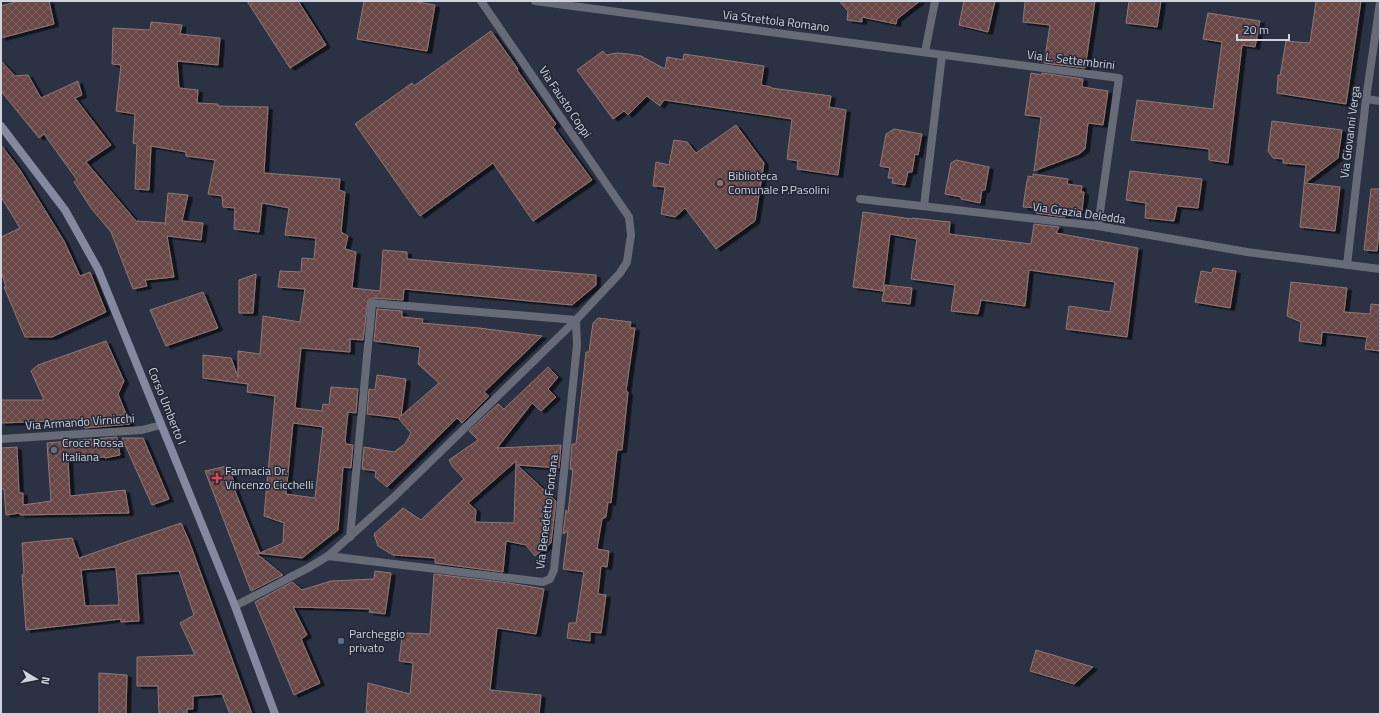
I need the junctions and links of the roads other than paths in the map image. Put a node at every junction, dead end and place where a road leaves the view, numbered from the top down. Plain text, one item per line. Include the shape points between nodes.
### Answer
1 (481, 1) edge
2 (535, 1) edge
3 (934, 1) edge
4 (1380, 2) edge
5 (925, 52) junction
6 (942, 55) junction
7 (1366, 99) junction
8 (1380, 101) edge
9 (1, 126) edge
10 (860, 198) dead end
11 (924, 206) junction
12 (1098, 226) junction
13 (1347, 265) junction
14 (1380, 269) edge
15 (576, 320) junction
16 (161, 425) junction
17 (1, 439) edge
18 (350, 537) junction
19 (328, 556) junction
20 (235, 606) junction
21 (275, 714) edge

1 - 15 street, Via Fausto Coppi via 629,217 631,235 627,262 620,273
2 - 5 street, Via Strettola Romano
3 - 5 street
4 - 7 street, Via Giovanni Verga
5 - 6 street, Via Strettola Romano
6 - 11 street
6 - 12 street, Via L. Settembrini via 1119,78
7 - 8 street
7 - 13 street, Via Giovanni Verga
9 - 16 main road, Corso Umberto I via 65,210 98,269
10 - 11 street, Via Grazia Deledda
11 - 12 street, Via Grazia Deledda
12 - 13 street, Via Grazia Deledda via 1247,252
13 - 14 street, Via Grazia Deledda
15 - 18 street
15 - 18 street via 372,303
15 - 19 street, Via Benedetto Fontana via 577,345 554,570 550,579 543,582
16 - 17 street, Via Armando Virnicchi via 142,430
16 - 20 main road, Corso Umberto I
18 - 19 street
19 - 20 street
20 - 21 main road, Corso Umberto I

